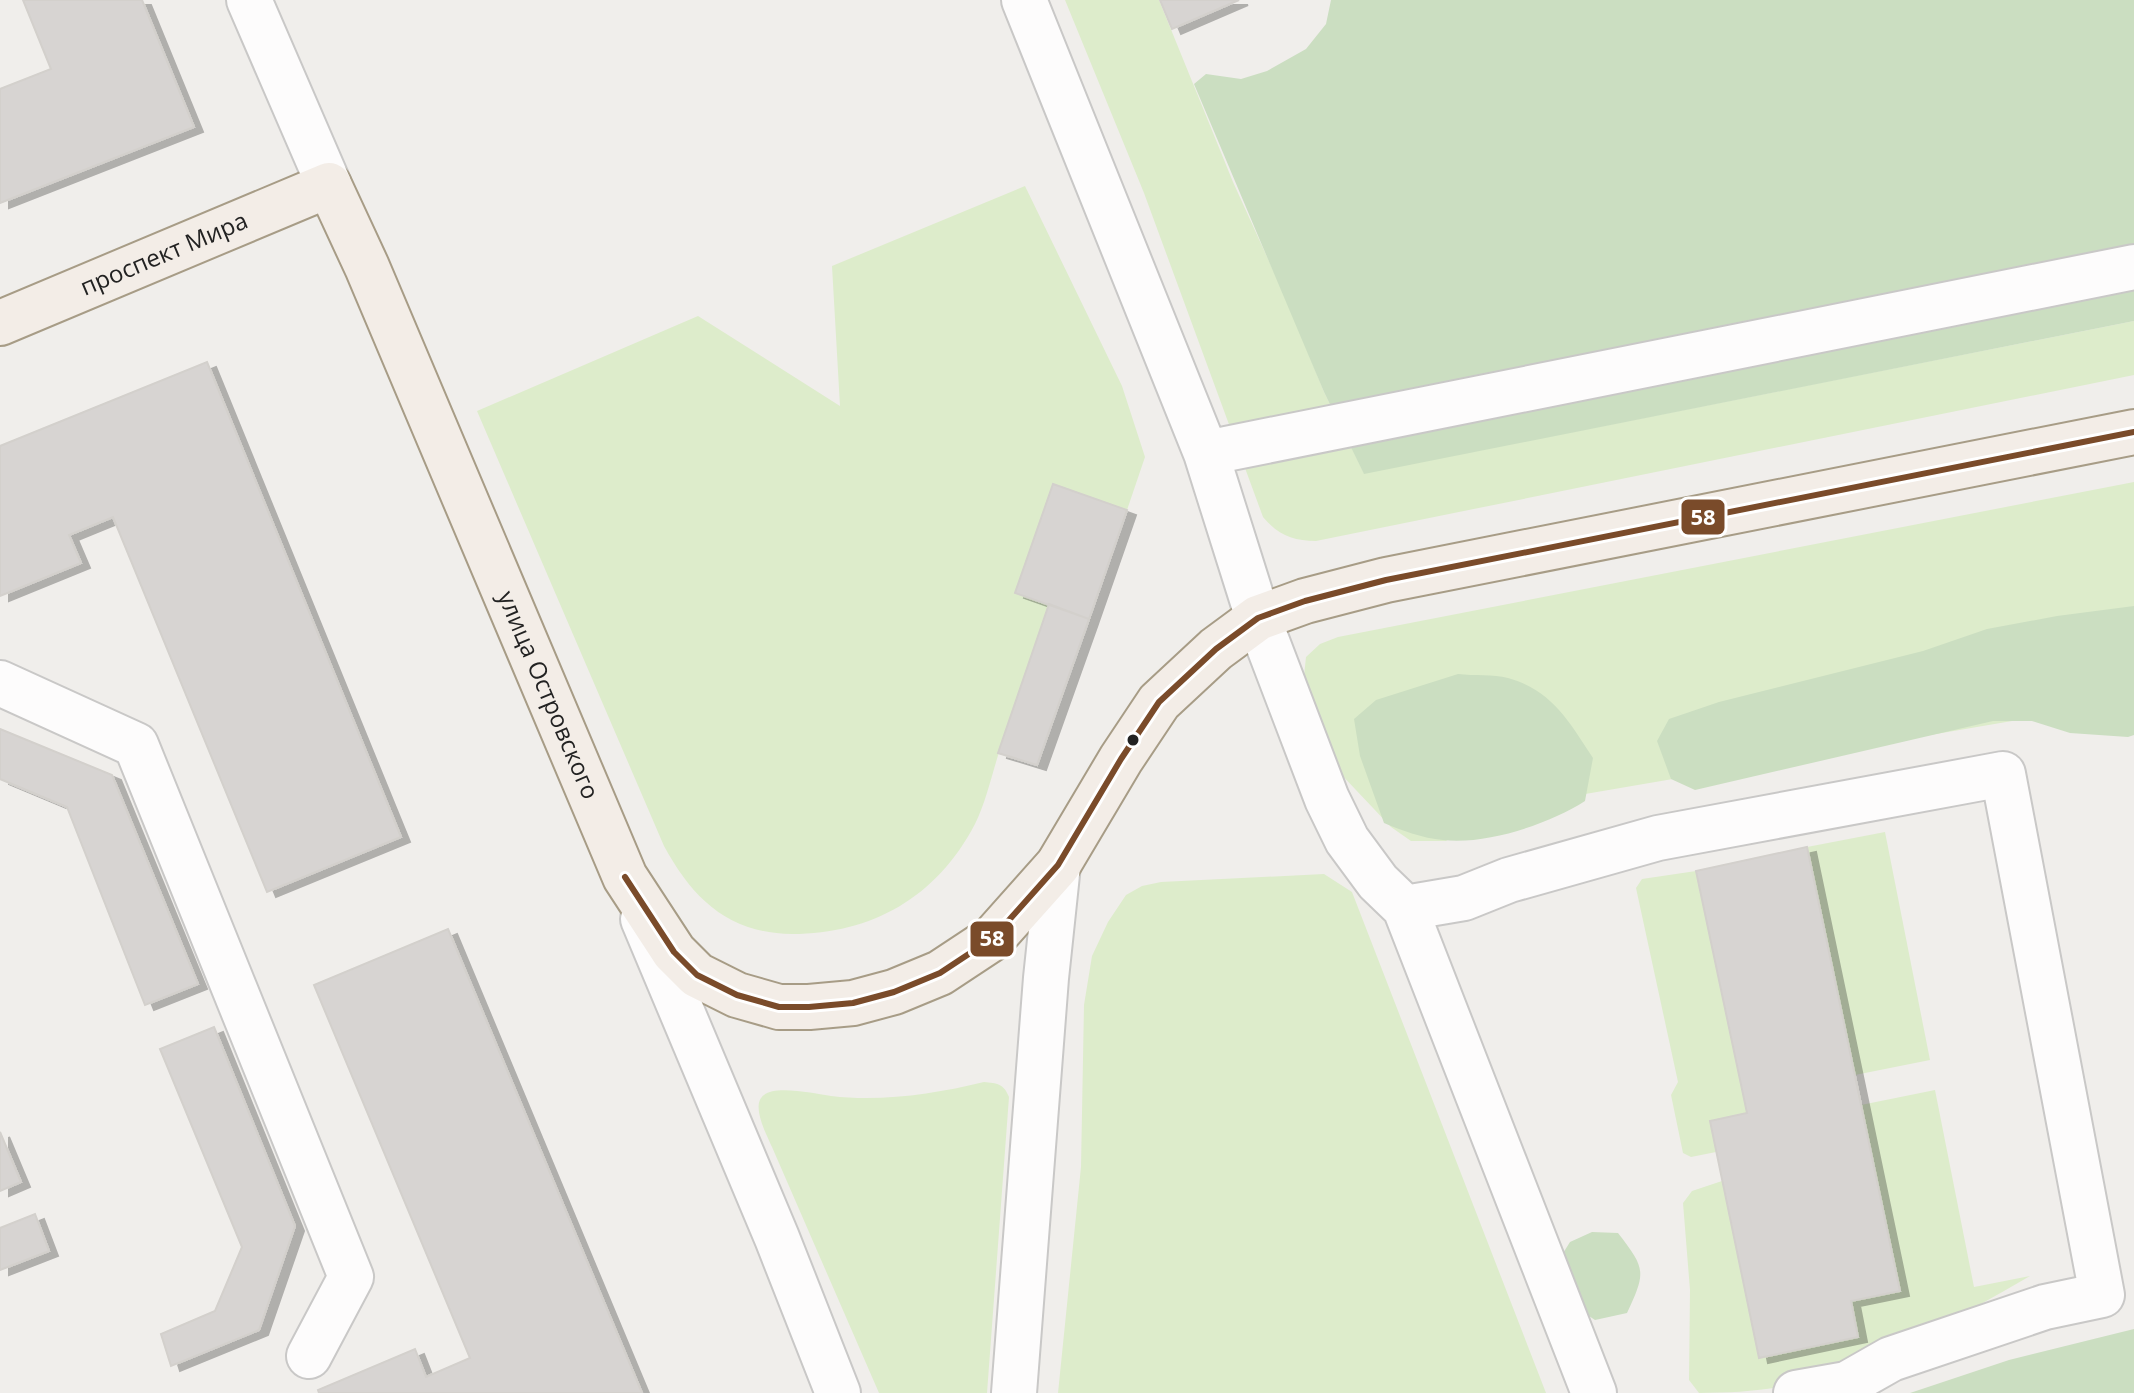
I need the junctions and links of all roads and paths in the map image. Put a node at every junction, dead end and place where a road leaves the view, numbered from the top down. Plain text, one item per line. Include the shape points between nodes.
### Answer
1 (249, 0) edge
2 (1024, 0) edge
3 (329, 185) junction
4 (2134, 267) edge
5 (0, 323) edge
6 (2134, 432) edge
7 (1206, 453) junction
8 (1258, 618) junction
9 (0, 683) edge
10 (1058, 865) junction
11 (625, 877) junction
12 (1405, 908) junction
13 (309, 1356) dead end
14 (838, 1393) edge
15 (1014, 1393) edge
16 (1594, 1393) edge
17 (1796, 1393) edge

1 - 3 street, улица Островского
2 - 7 street
3 - 5 main road, проспект Мира
3 - 11 main road, улица Островского
4 - 7 street
6 - 8 main road via 1386,580
7 - 8 street
8 - 10 main road via 1159,702
8 - 12 street via 1347,840
9 - 13 street via 136,745 351,1277
10 - 11 main road via 993,938 940,973 853,1003 809,1007 779,1007 737,995 697,975 674,952
10 - 15 street
11 - 14 street, улица Островского
12 - 16 street
12 - 17 street via 1464,898 1658,838 2003,774 2102,1295 2045,1307 1891,1359 1847,1384

